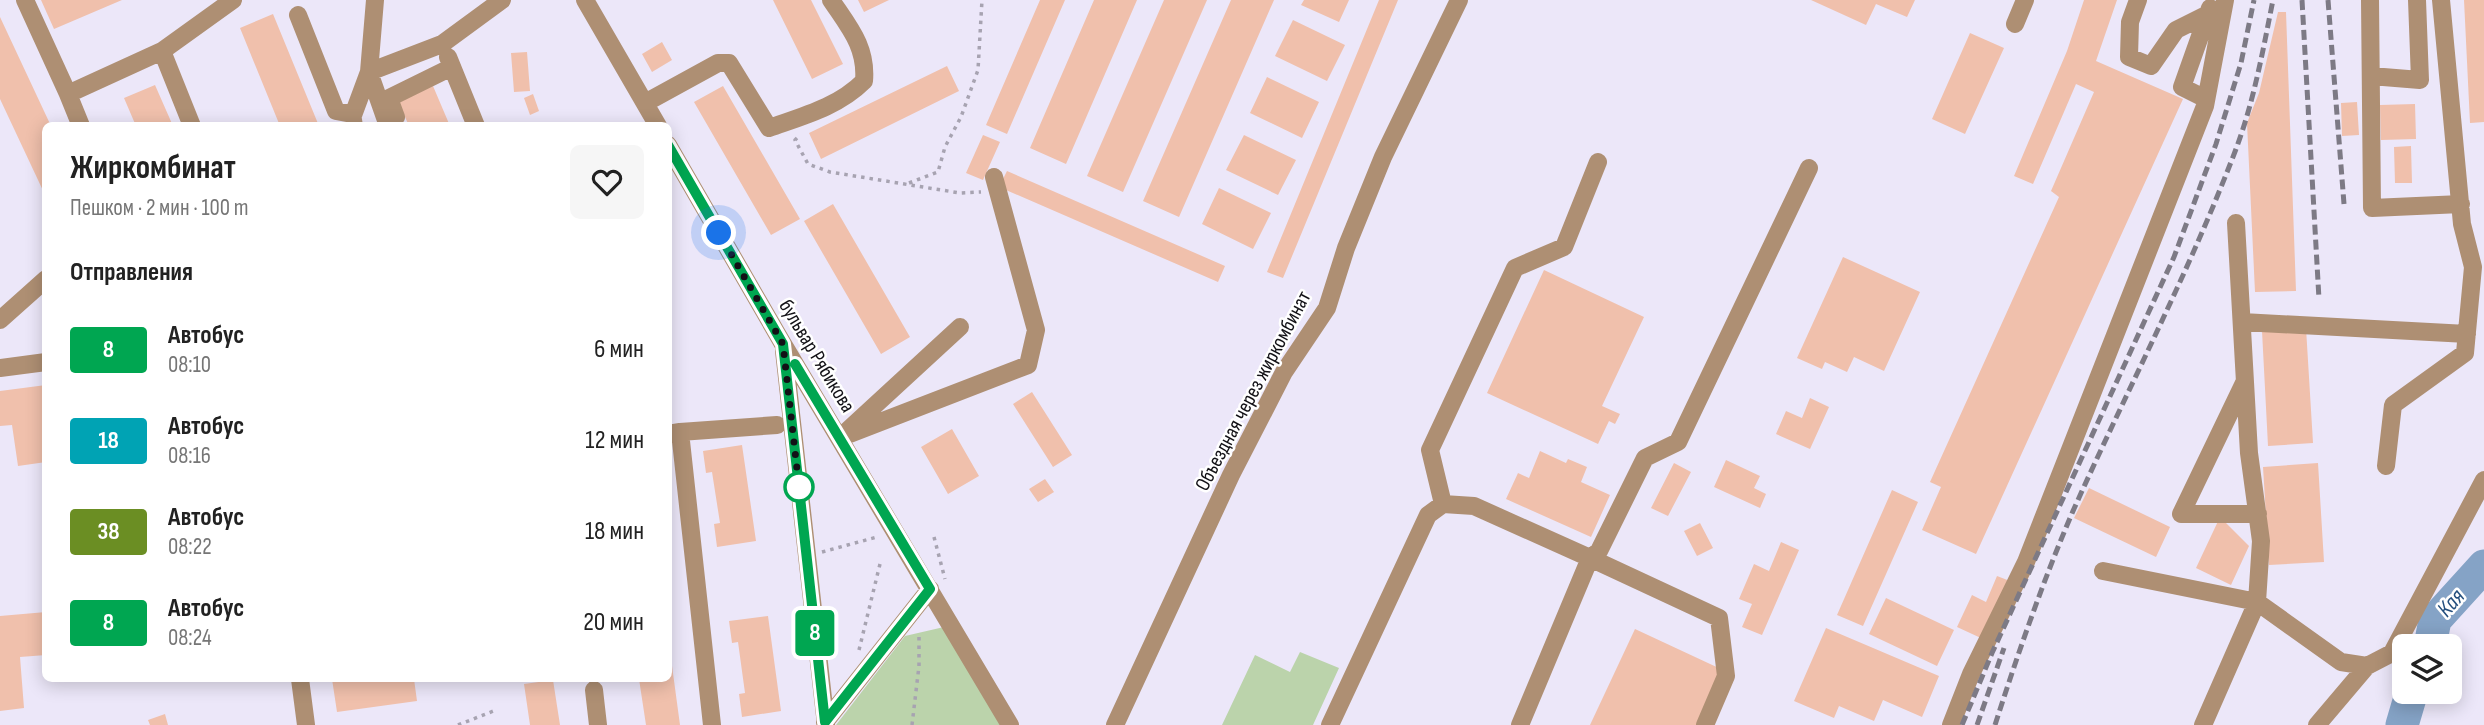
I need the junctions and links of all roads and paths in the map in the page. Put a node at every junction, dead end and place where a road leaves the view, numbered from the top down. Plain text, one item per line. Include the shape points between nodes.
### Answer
1 (25, 0) edge
2 (233, 0) edge
3 (375, 0) edge
4 (502, 0) edge
5 (586, 0) edge
6 (831, 0) edge
7 (982, 0) edge
8 (1459, 0) edge
9 (2025, 0) edge
10 (2138, 0) edge
11 (2225, 0) edge
12 (2370, 0) edge
13 (2417, 0) edge
14 (2441, 0) edge
15 (2211, 7) edge
16 (298, 15) dead end
17 (2015, 24) dead end
18 (442, 44) junction
19 (162, 51) junction
20 (2160, 54) junction
21 (452, 67) junction
22 (2188, 68) junction
23 (369, 72) junction
24 (2371, 76) junction
25 (68, 94) junction
26 (2206, 99) junction
27 (645, 103) junction
28 (807, 115) junction
29 (79, 122) edge
30 (190, 122) edge
31 (351, 122) edge
32 (387, 122) edge
33 (398, 122) edge
34 (474, 122) edge
35 (655, 122) edge
36 (672, 152) edge
37 (1598, 162) dead end
38 (1809, 168) dead end
39 (994, 177) joint
40 (907, 184) junction
41 (2460, 204) junction
42 (2236, 223) dead end
43 (42, 283) edge
44 (0, 320) edge
45 (2242, 322) junction
46 (960, 327) dead end
47 (2467, 334) junction
48 (783, 344) junction
49 (42, 363) edge
50 (0, 368) edge
51 (2245, 380) junction
52 (777, 425) dead end
53 (674, 433) edge
54 (839, 438) junction
55 (2386, 466) dead end
56 (2484, 480) edge
57 (1443, 504) junction
58 (2258, 514) junction
59 (877, 537) dead end
60 (934, 537) dead end
61 (807, 557) junction
62 (1590, 558) junction
63 (880, 564) dead end
64 (2103, 571) dead end
65 (945, 579) dead end
66 (930, 589) junction
67 (2257, 602) junction
68 (919, 632) dead end
69 (858, 653) dead end
70 (2367, 666) junction
71 (300, 682) edge
72 (593, 690) dead end
73 (496, 710) dead end
74 (826, 724) edge
75 (306, 725) edge
76 (458, 725) edge
77 (598, 725) edge
78 (712, 725) edge
79 (912, 725) edge
80 (1010, 725) edge
81 (1115, 725) edge
82 (1330, 725) edge
83 (1520, 725) edge
84 (1705, 725) edge
85 (1951, 725) edge
86 (2203, 725) edge
87 (2317, 725) edge

1 - 25 street
2 - 19 street
3 - 23 street
4 - 18 street
5 - 27 street
6 - 28 street via 866,63 864,81 850,95
7 - 40 path via 978,70 961,117 938,172
8 - 81 street, Объездная через жиркомбинат via 1383,157 1326,308 1284,372 1231,475
9 - 17 street
10 - 20 street via 2130,22 2129,57 2151,66
11 - 26 street
12 - 24 street
13 - 24 street via 2420,80
14 - 41 street
15 - 20 street via 2176,30
15 - 22 street
16 - 31 street via 336,111
18 - 21 street
18 - 23 street
19 - 25 street
19 - 30 street
20 - 22 street
21 - 33 street via 389,98
21 - 34 street
22 - 26 street via 2182,87
23 - 31 street
23 - 32 street
24 - 41 street via 2372,208
25 - 29 street
26 - 85 street via 2026,562
27 - 28 street via 718,63 729,62 769,128
27 - 35 street
28 - 40 path via 809,126 795,140 808,163 830,172
36 - 48 street, бульвар Рябикова
37 - 57 street via 1564,247 1515,268 1430,450
38 - 62 street via 1678,442 1645,458 1599,551
39 - 40 path via 983,192
39 - 54 street via 1036,330 1028,365
41 - 47 street via 2473,267
42 - 45 street
43 - 44 street
45 - 47 street
45 - 51 street
46 - 54 street
47 - 55 street via 2465,352 2393,405
48 - 54 street, бульвар Рябикова
48 - 61 street
49 - 50 street
51 - 58 street
51 - 58 street via 2181,514
52 - 53 street
53 - 78 street
54 - 66 street, бульвар Рябикова
56 - 70 street via 2392,653
57 - 62 street via 1474,506
57 - 82 street via 1428,515
58 - 67 street via 2262,541
59 - 61 path
60 - 65 path
61 - 74 street
62 - 83 street
62 - 84 street via 1719,618 1726,676
63 - 69 path
64 - 67 street
66 - 74 street
66 - 80 street, бульвар Рябикова
67 - 70 street via 2341,662
67 - 86 street
68 - 79 path
70 - 87 street
71 - 75 street
72 - 77 street
73 - 76 path

